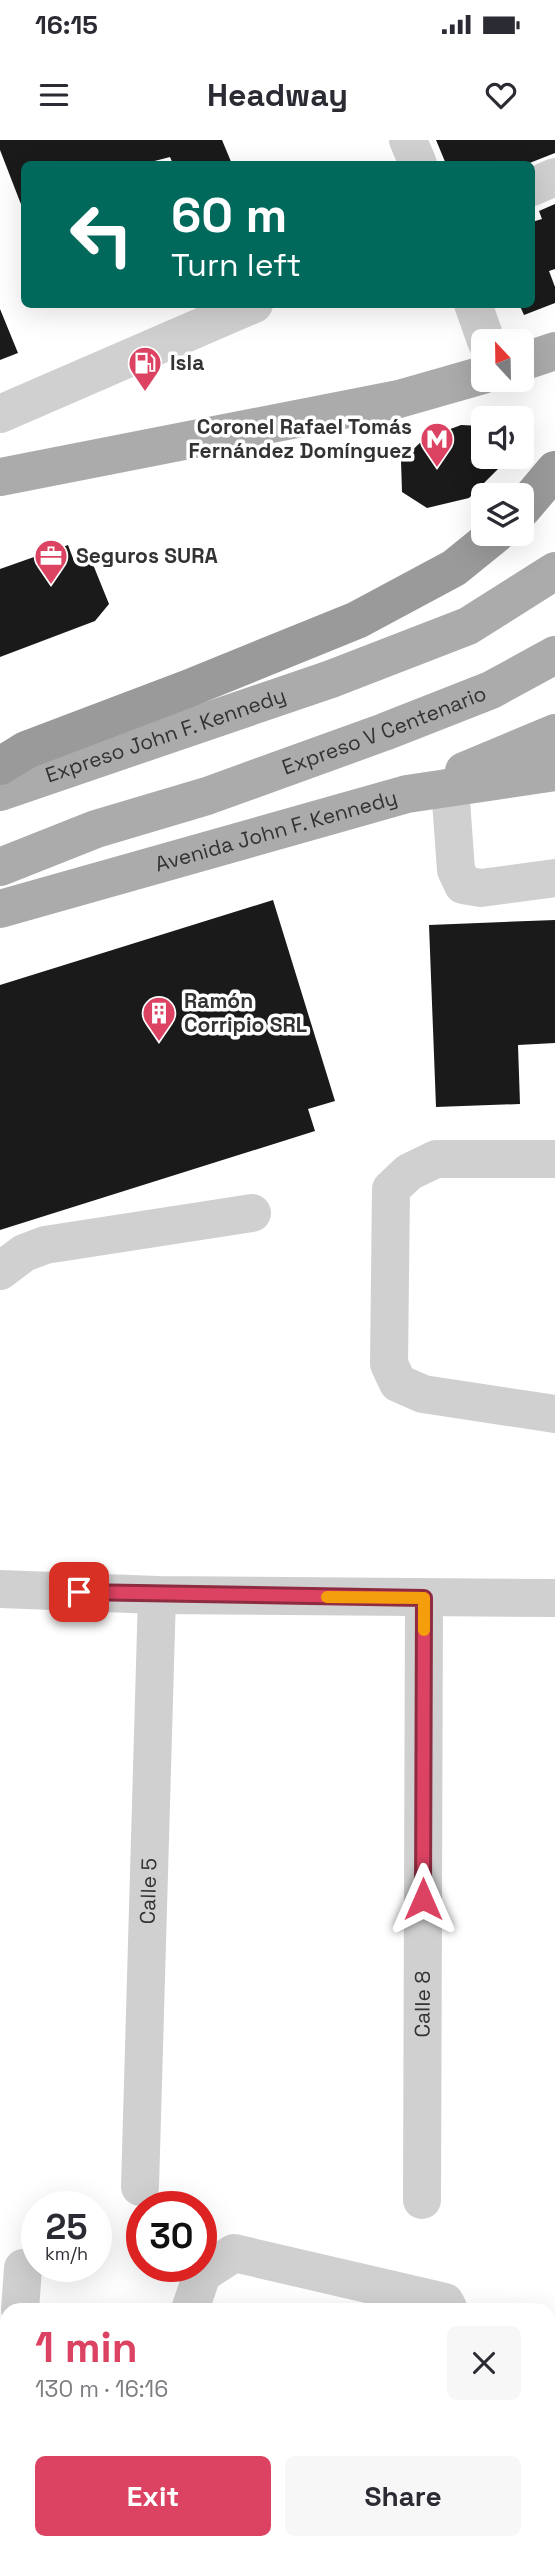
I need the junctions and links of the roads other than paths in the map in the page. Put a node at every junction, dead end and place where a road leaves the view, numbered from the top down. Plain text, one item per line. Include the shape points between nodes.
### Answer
1 (408, 140) edge
2 (417, 161) edge
3 (555, 177) edge
4 (535, 186) edge
5 (245, 308) edge
6 (474, 308) edge
7 (482, 329) edge
8 (555, 351) edge
9 (534, 358) edge
10 (471, 378) edge
11 (0, 414) edge
12 (555, 470) edge
13 (0, 477) edge
14 (534, 495) edge
15 (482, 546) edge
16 (555, 570) edge
17 (555, 655) edge
18 (555, 733) edge
19 (0, 766) edge
20 (555, 772) edge
21 (450, 788) junction
22 (0, 792) edge
23 (407, 794) junction
24 (0, 867) edge
25 (555, 878) edge
26 (0, 909) edge
27 (555, 1159) edge
28 (252, 1213) dead end
29 (0, 1272) edge
30 (555, 1414) edge
31 (0, 1589) edge
32 (157, 1595) junction
33 (424, 1598) junction
34 (555, 1598) edge
35 (139, 2187) dead end
36 (422, 2200) dead end
37 (22, 2282) edge
38 (20, 2303) edge
39 (192, 2303) edge
40 (446, 2303) edge

1 - 2 street
3 - 4 street
5 - 11 street
6 - 7 street
8 - 9 main road
10 - 13 main road via 399,399
12 - 14 highway
15 - 19 highway via 454,569 357,620 26,750
16 - 22 main road, Expreso John F. Kennedy via 468,626 331,680
17 - 24 main road, Expreso V Centenario via 491,690
18 - 23 main road
20 - 21 main road, Avenida John F. Kennedy
21 - 23 main road, Avenida John F. Kennedy
21 - 25 street via 456,870 463,885 481,888
23 - 26 main road, Avenida John F. Kennedy
27 - 30 street via 436,1159 409,1172 391,1189 390,1364 398,1383 423,1394
28 - 29 street via 45,1245 24,1253
31 - 32 street
32 - 33 street
32 - 35 street, Calle 5
33 - 34 street
33 - 36 street, Calle 8
37 - 38 street
39 - 40 street via 202,2274 234,2253

